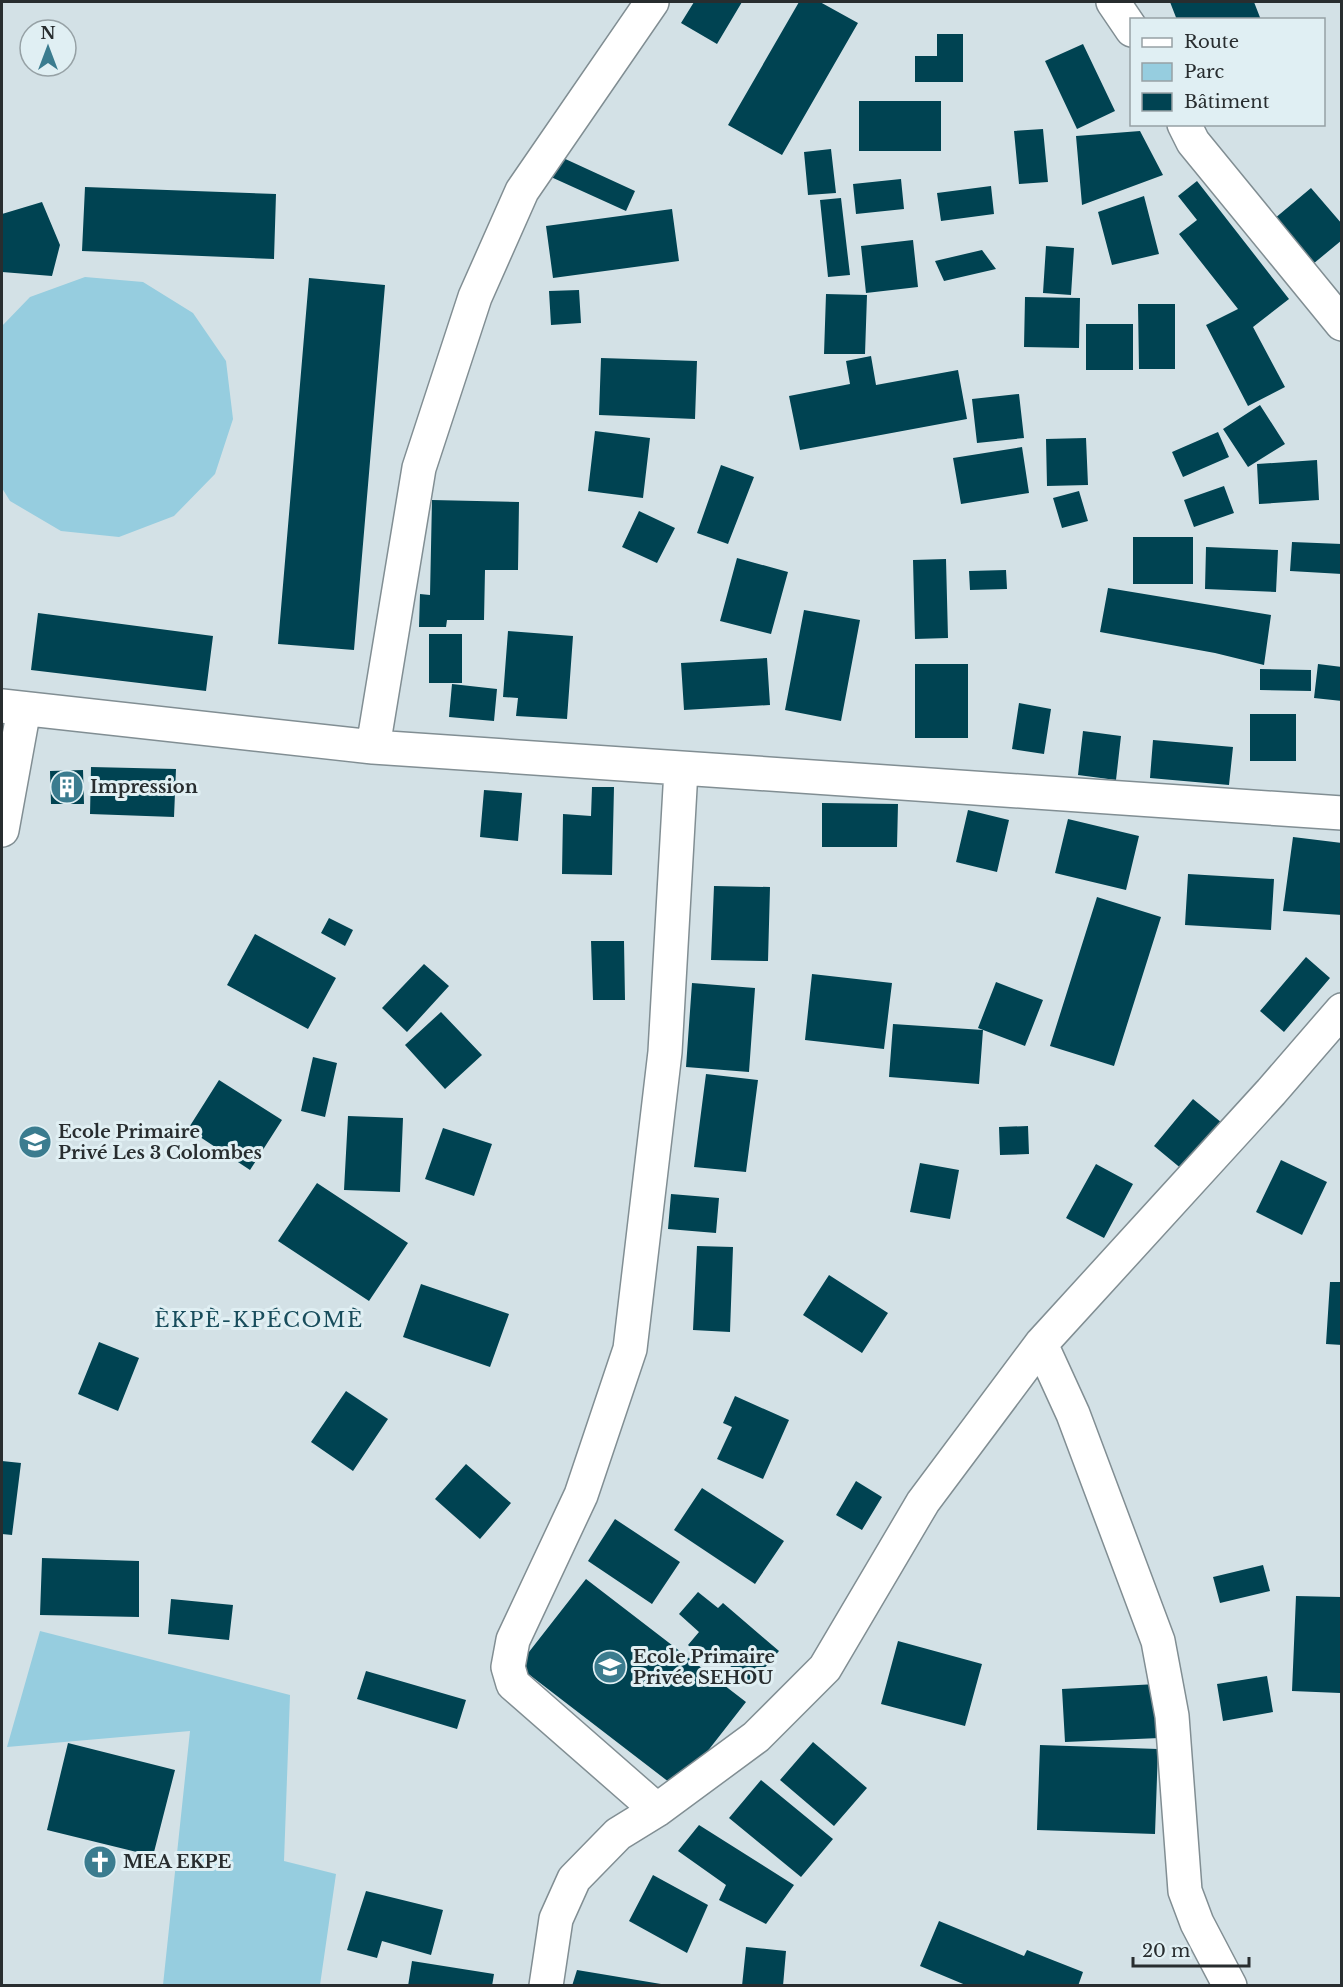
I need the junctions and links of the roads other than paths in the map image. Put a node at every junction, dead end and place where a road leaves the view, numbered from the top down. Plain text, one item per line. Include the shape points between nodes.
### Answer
1 (652, 2) edge
2 (1113, 2) edge
3 (1130, 28) edge
4 (1185, 126) edge
5 (1341, 324) edge
6 (13, 708) edge
7 (373, 747) junction
8 (681, 770) junction
9 (1341, 813) edge
10 (2, 830) edge
11 (1341, 1010) edge
12 (1041, 1344) junction
13 (657, 1810) junction
14 (546, 1986) edge
15 (1230, 1986) edge

1 - 7 street via 522,191 475,297 419,468
2 - 3 street
4 - 5 street via 1193,142
6 - 7 street
6 - 10 street
7 - 8 street
8 - 9 street
8 - 13 street via 665,1052 630,1349 581,1495 513,1640 508,1667 513,1684
11 - 12 street
12 - 13 street via 923,1502 825,1668 756,1737
12 - 15 street via 1072,1413 1158,1641 1172,1716 1185,1891
13 - 14 street via 618,1834 574,1879 556,1919

